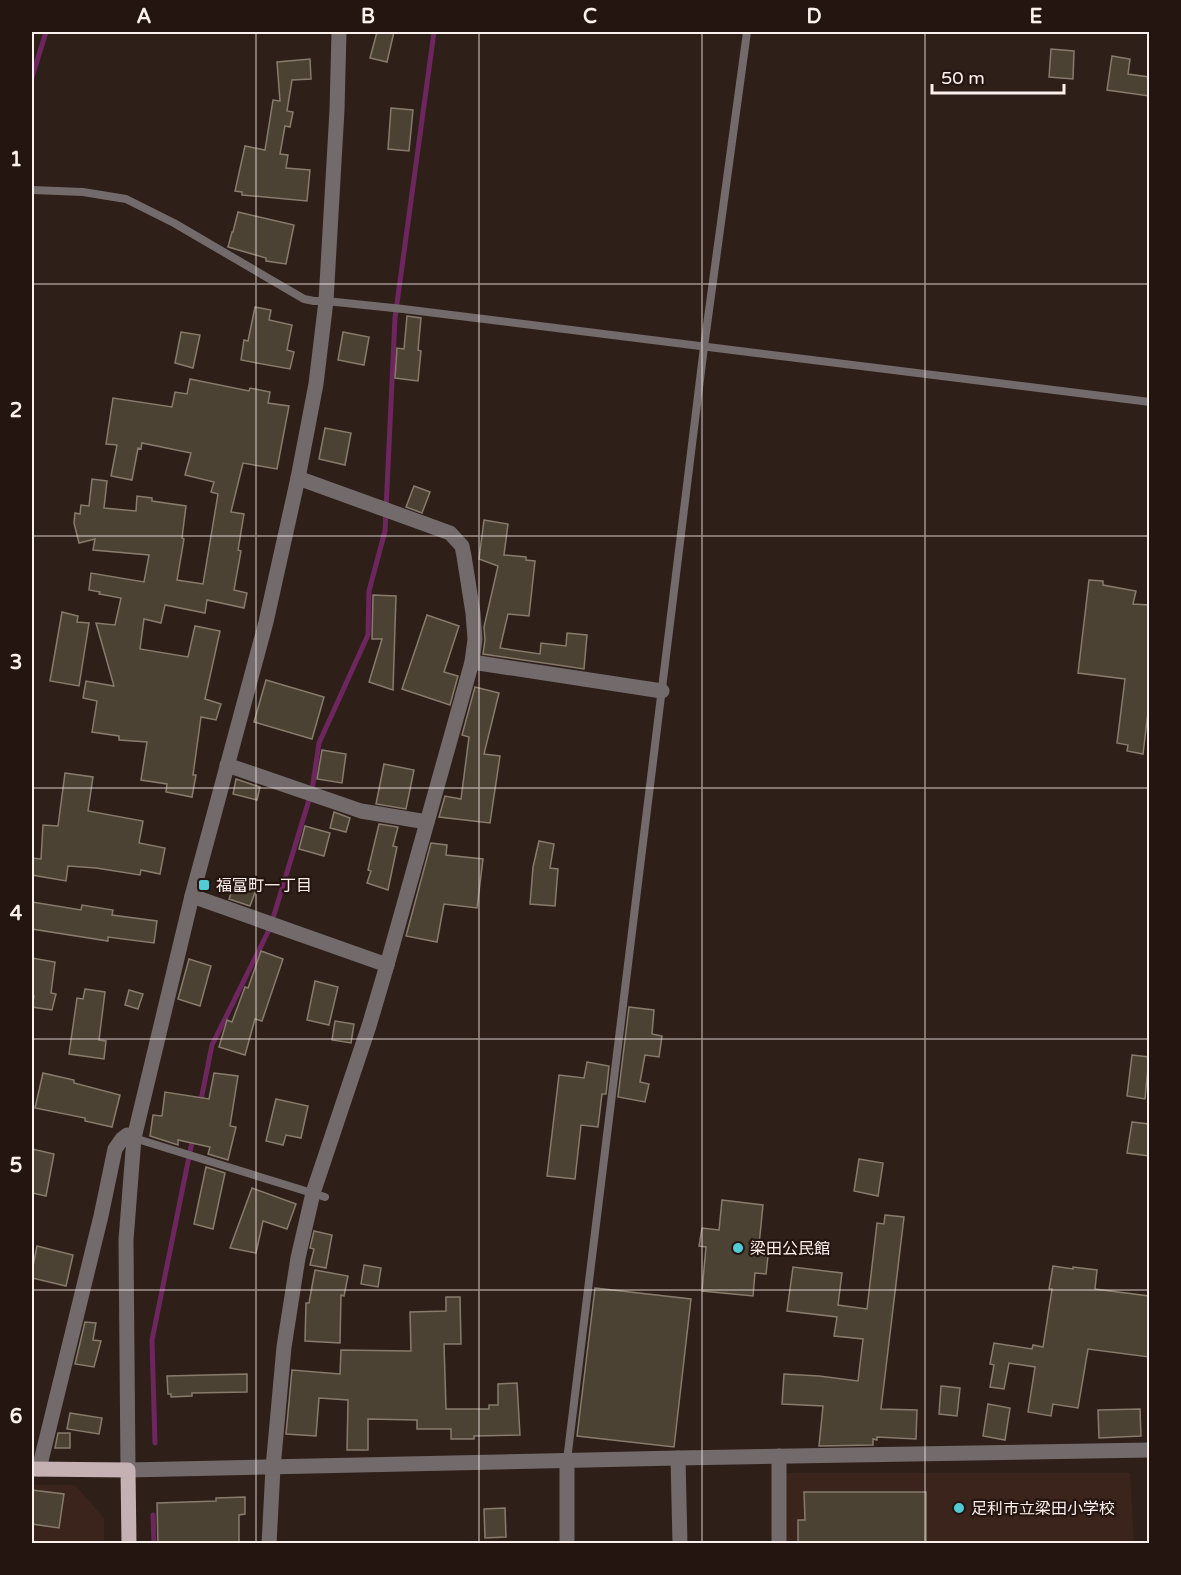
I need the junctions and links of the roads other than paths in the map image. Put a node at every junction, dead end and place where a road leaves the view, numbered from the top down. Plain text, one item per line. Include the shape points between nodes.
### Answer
1 (339, 32) edge
2 (747, 32) edge
3 (32, 190) edge
4 (326, 301) junction
5 (704, 347) junction
6 (1149, 402) edge
7 (298, 478) junction
8 (472, 662) junction
9 (662, 692) junction
10 (227, 765) junction
11 (428, 822) junction
12 (192, 896) junction
13 (387, 965) junction
14 (134, 1138) junction
15 (319, 1195) junction
16 (1149, 1450) edge
17 (779, 1456) junction
18 (678, 1458) junction
19 (567, 1460) junction
20 (273, 1468) junction
21 (35, 1469) edge
22 (128, 1470) junction
23 (129, 1544) edge
24 (269, 1544) edge
25 (567, 1544) edge
26 (680, 1544) edge
27 (779, 1544) edge

1 - 4 street
2 - 5 lane
3 - 4 lane via 126,199 304,299
4 - 5 lane
4 - 7 street via 316,384
5 - 6 lane
5 - 9 lane
7 - 8 street via 450,533 462,546 464,556 474,622
7 - 10 street via 266,622
8 - 9 street
8 - 11 street
9 - 19 lane
10 - 11 street via 361,811
10 - 12 street
11 - 13 street
12 - 13 street
12 - 14 street
13 - 15 street
14 - 15 lane
14 - 21 street via 127,1135 115,1149
14 - 22 street via 126,1240
15 - 20 street via 298,1258 284,1347
16 - 17 street
17 - 18 street
17 - 27 street
18 - 19 street
18 - 26 street
19 - 20 street
19 - 25 street
20 - 22 street
20 - 24 street
21 - 22 main road
22 - 23 main road

